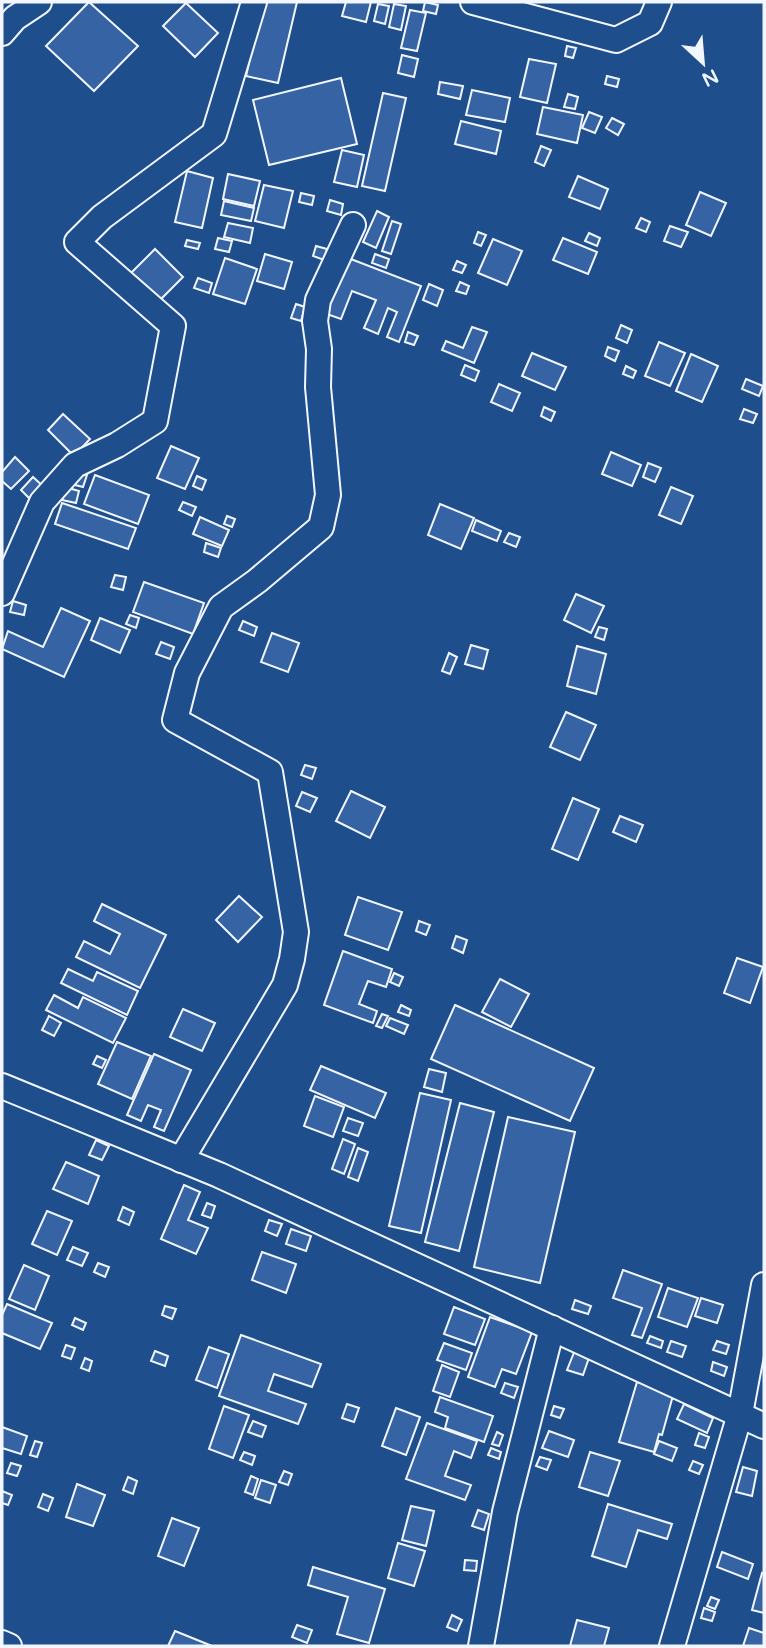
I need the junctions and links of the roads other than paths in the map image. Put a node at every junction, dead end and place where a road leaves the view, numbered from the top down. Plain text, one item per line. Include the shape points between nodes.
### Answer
1 (39, 2) edge
2 (254, 2) edge
3 (473, 2) edge
4 (659, 2) edge
5 (2, 33) edge
6 (354, 225) dead end
7 (8, 557) edge
8 (2, 593) edge
9 (2, 1086) edge
10 (181, 1160) junction
11 (764, 1285) edge
12 (552, 1328) junction
13 (740, 1414) junction
14 (764, 1426) edge
15 (2, 1643) edge
16 (9, 1646) edge
17 (481, 1646) edge
18 (672, 1646) edge

1 - 5 street
2 - 7 street via 214,134 102,217 77,242 173,326 155,421 75,465 42,502
3 - 4 street via 615,40 650,23
6 - 10 street via 318,300 315,321 328,495 321,527 221,607 187,673 175,720 270,772 296,932 285,985
7 - 8 street
9 - 10 street
10 - 12 street
11 - 13 street
12 - 13 street
12 - 17 street via 505,1512
13 - 14 street
13 - 18 street
15 - 16 street

